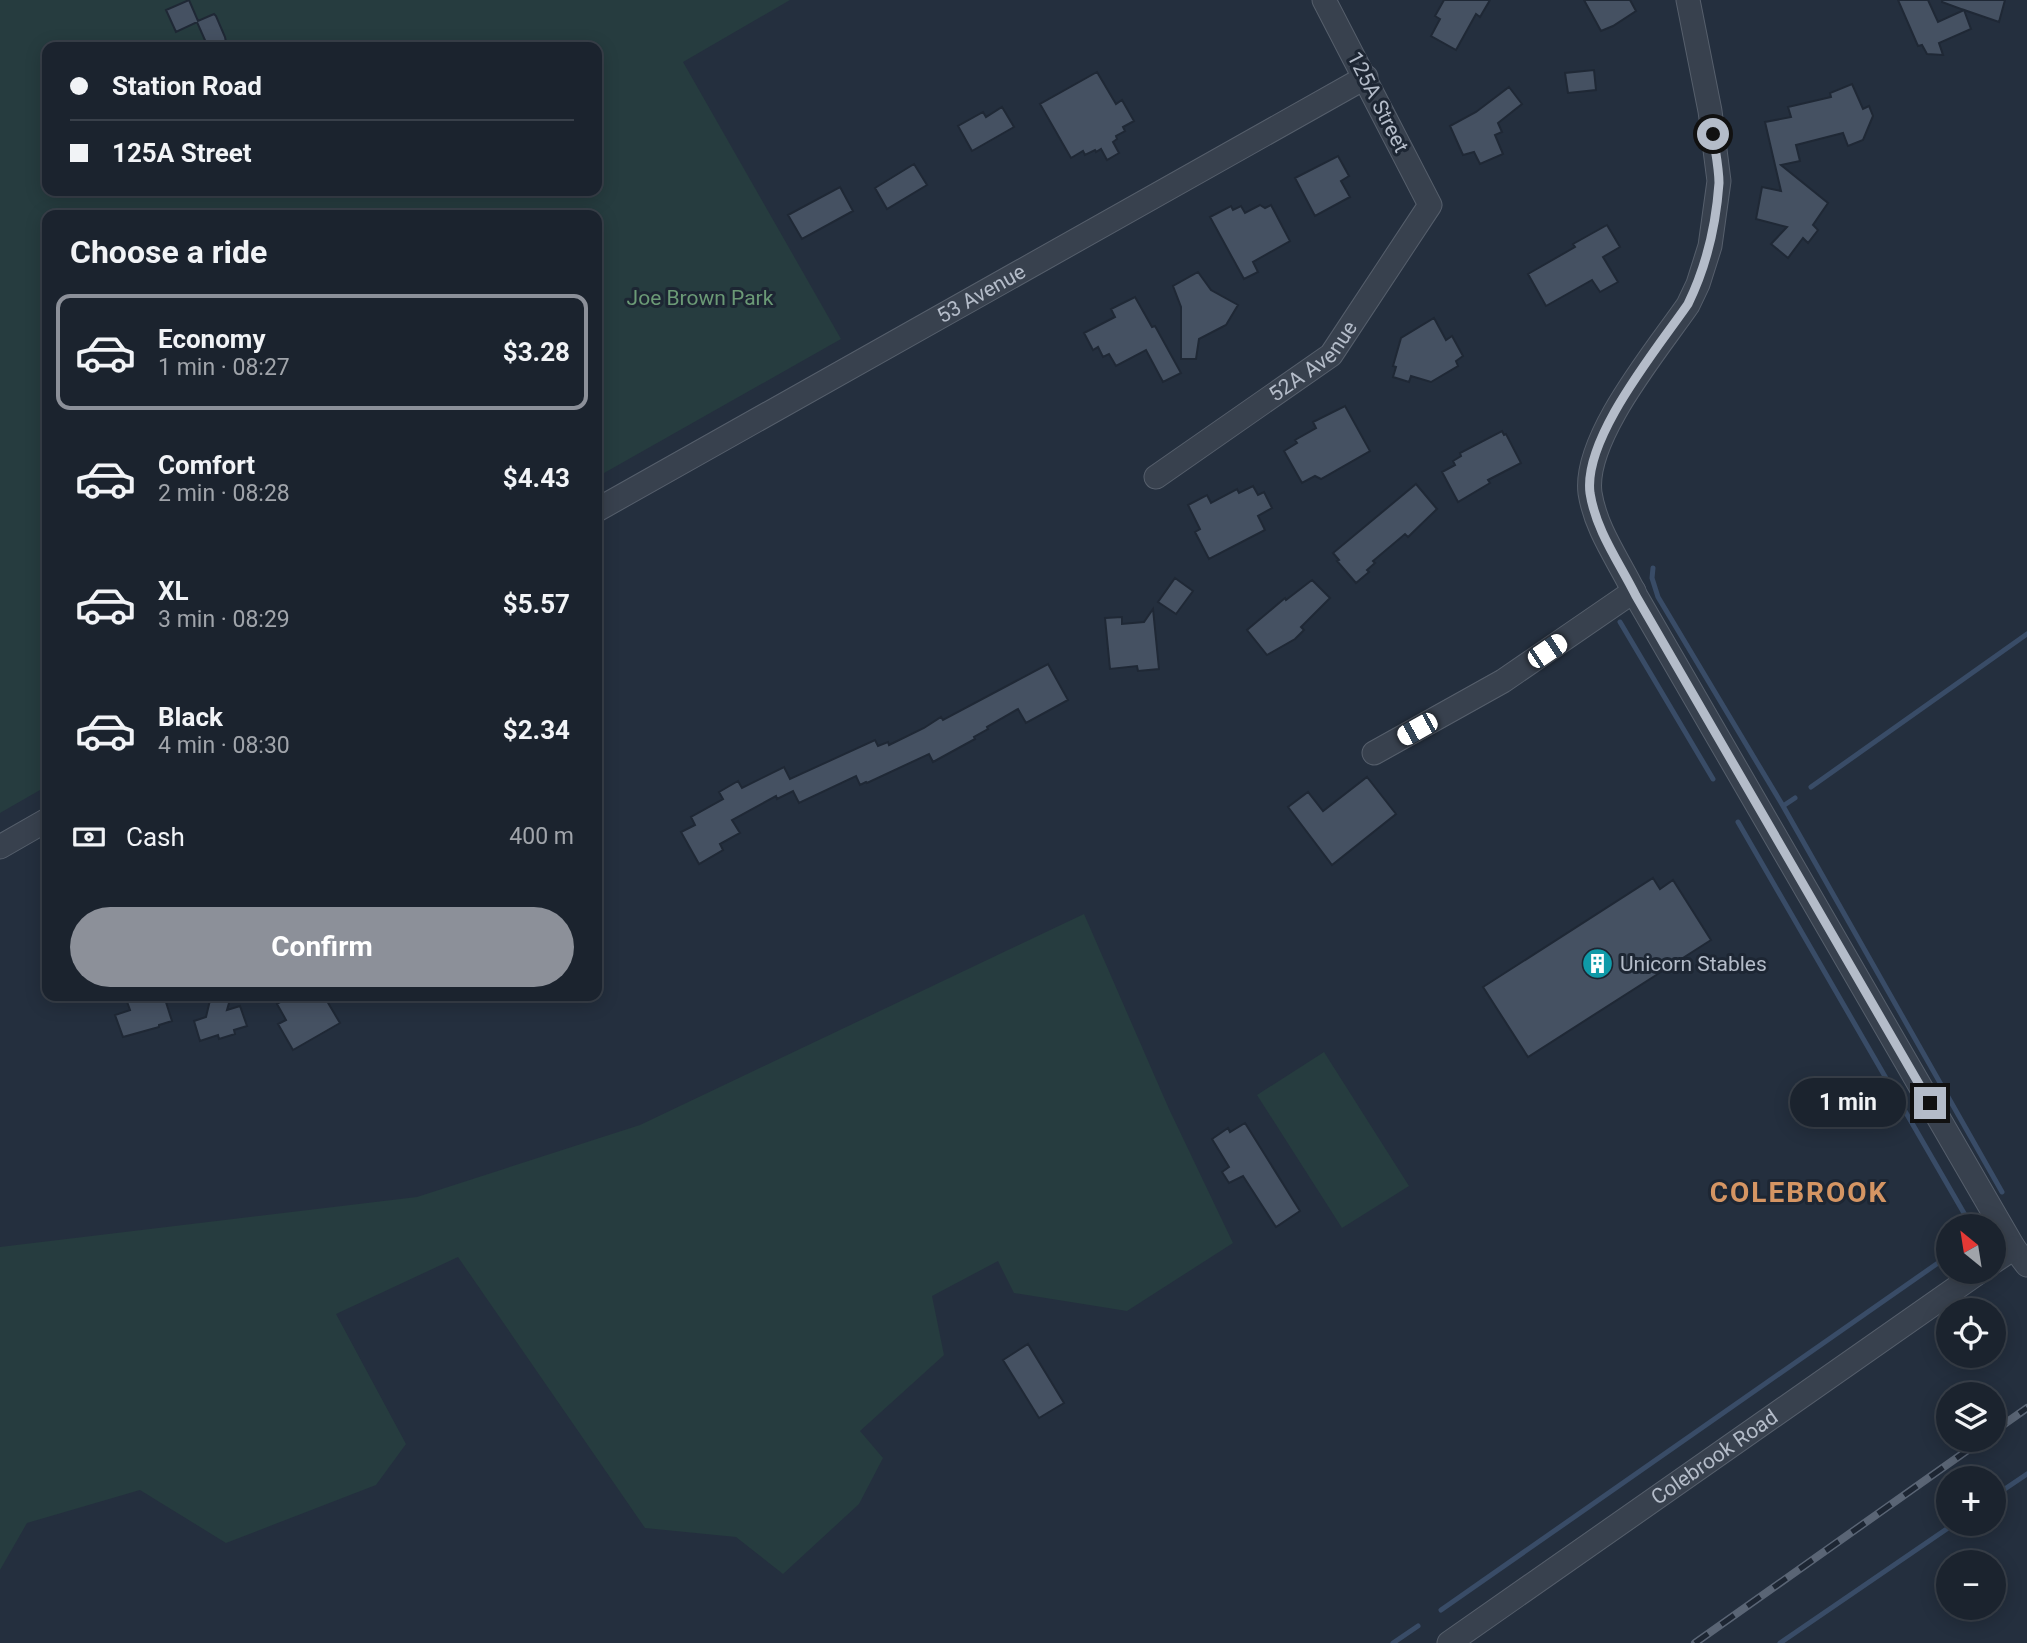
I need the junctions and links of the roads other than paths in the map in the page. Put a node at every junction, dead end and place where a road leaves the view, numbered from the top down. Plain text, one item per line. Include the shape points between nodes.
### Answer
1 (1324, 0) edge
2 (1688, 0) edge
3 (1366, 77) junction
4 (1430, 205) joint
5 (1156, 477) dead end
6 (602, 507) edge
7 (1634, 592) junction
8 (1374, 753) dead end
9 (42, 823) edge
10 (0, 846) edge
11 (2021, 1257) edge
12 (1962, 1284) edge
13 (1449, 1643) edge

1 - 3 street, 125A Street
2 - 7 street via 1719,181 1710,246 1688,304 1608,421 1592,464 1590,491 1599,526
3 - 4 street, 125A Street
3 - 6 street, 53 Avenue
4 - 5 street, 52A Avenue via 1331,355
7 - 8 street via 1503,681
7 - 11 street
9 - 10 street
12 - 13 street, Colebrook Road

